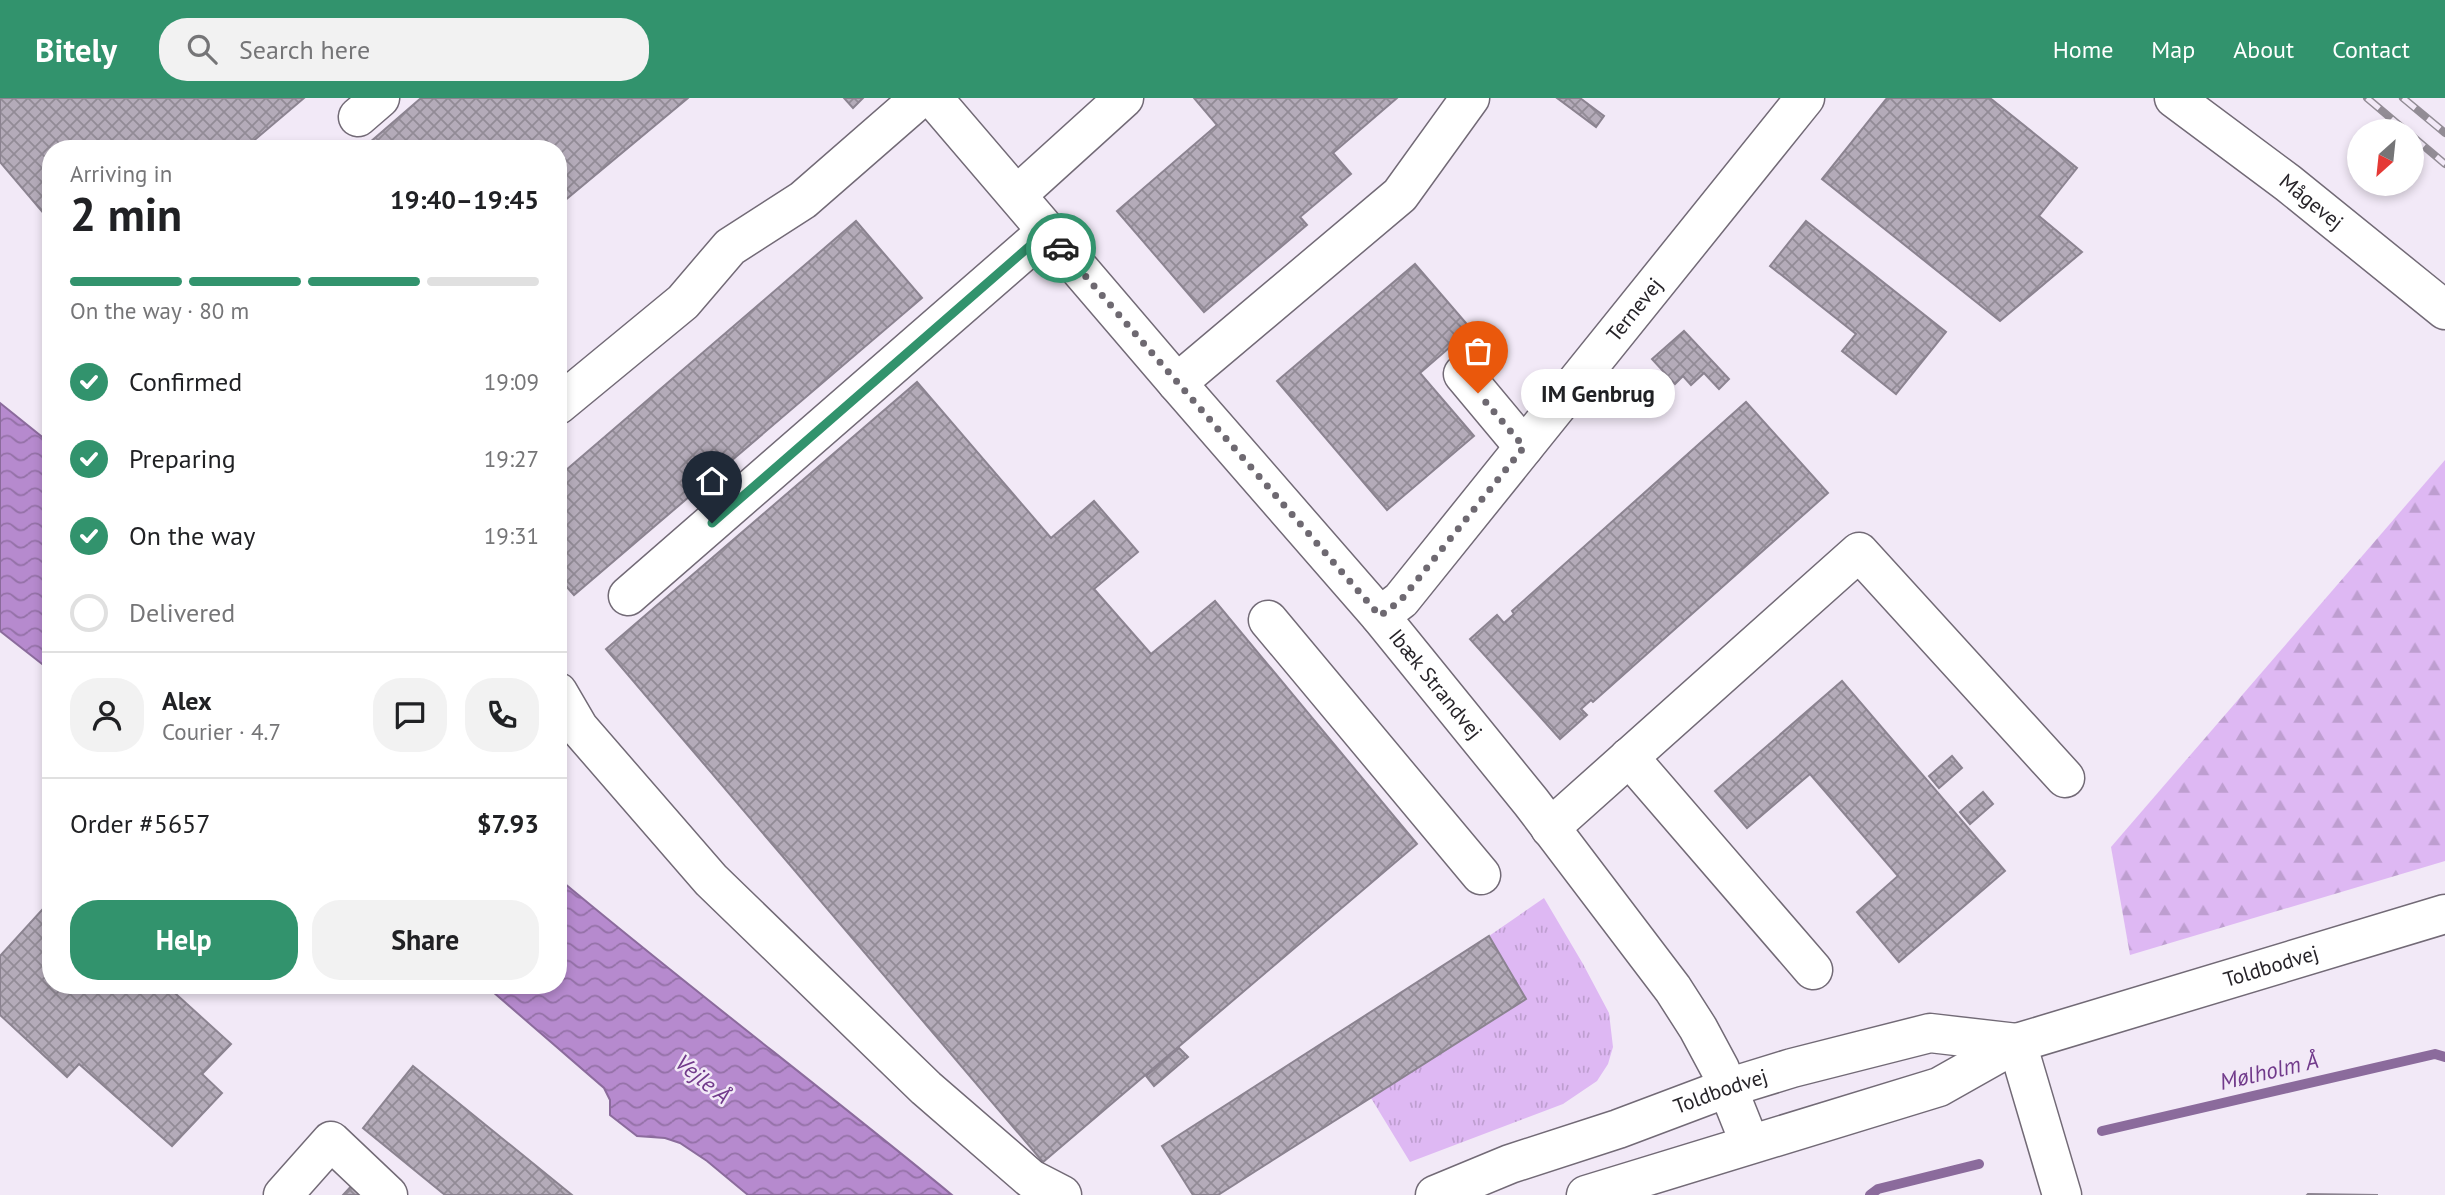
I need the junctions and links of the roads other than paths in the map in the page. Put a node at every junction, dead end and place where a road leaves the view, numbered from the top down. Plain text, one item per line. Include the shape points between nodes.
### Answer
1 (920, 98) edge
2 (933, 98) edge
3 (1124, 98) edge
4 (1470, 98) edge
5 (1805, 98) edge
6 (2174, 98) edge
7 (1017, 195) junction
8 (1047, 231) junction
9 (2445, 310) edge
10 (1463, 374) dead end
11 (1177, 383) junction
12 (567, 398) edge
13 (1524, 447) junction
14 (628, 596) dead end
15 (1380, 616) junction
16 (1268, 620) dead end
17 (567, 707) edge
18 (1629, 757) junction
19 (2065, 778) dead end
20 (1550, 828) junction
21 (1481, 876) dead end
22 (2445, 914) edge
23 (1813, 970) dead end
24 (2017, 1042) junction
25 (1727, 1088) junction
26 (1750, 1144) junction
27 (283, 1195) edge
28 (388, 1195) edge
29 (1062, 1195) edge
30 (1435, 1195) edge
31 (1586, 1195) edge
32 (2062, 1195) edge

1 - 12 street via 803,200 730,247 682,302
2 - 7 street, Ibæk Strandvej
3 - 7 street
4 - 11 street via 1400,195
5 - 13 street, Ternevej
6 - 9 street, Mågevej
7 - 8 street, Ibæk Strandvej
8 - 11 street, Ibæk Strandvej
8 - 14 street
10 - 13 street
11 - 15 street, Ibæk Strandvej
13 - 15 street, Ternevej via 1401,600
15 - 20 street, Ibæk Strandvej
16 - 21 street
17 - 29 street via 579,728 711,880 926,1088 1031,1179
18 - 19 street via 1858,552
18 - 20 street
18 - 23 street
20 - 25 street, Ibæk Strandvej via 1673,989 1704,1038
22 - 24 street, Toldbodvej
24 - 25 street, Toldbodvej via 1930,1033
24 - 26 street, Toldbodvej via 1939,1087
24 - 32 street
25 - 26 street, Ibæk Strandvej
25 - 30 street, Toldbodvej
26 - 31 street, Toldbodvej
27 - 28 street via 331,1141

